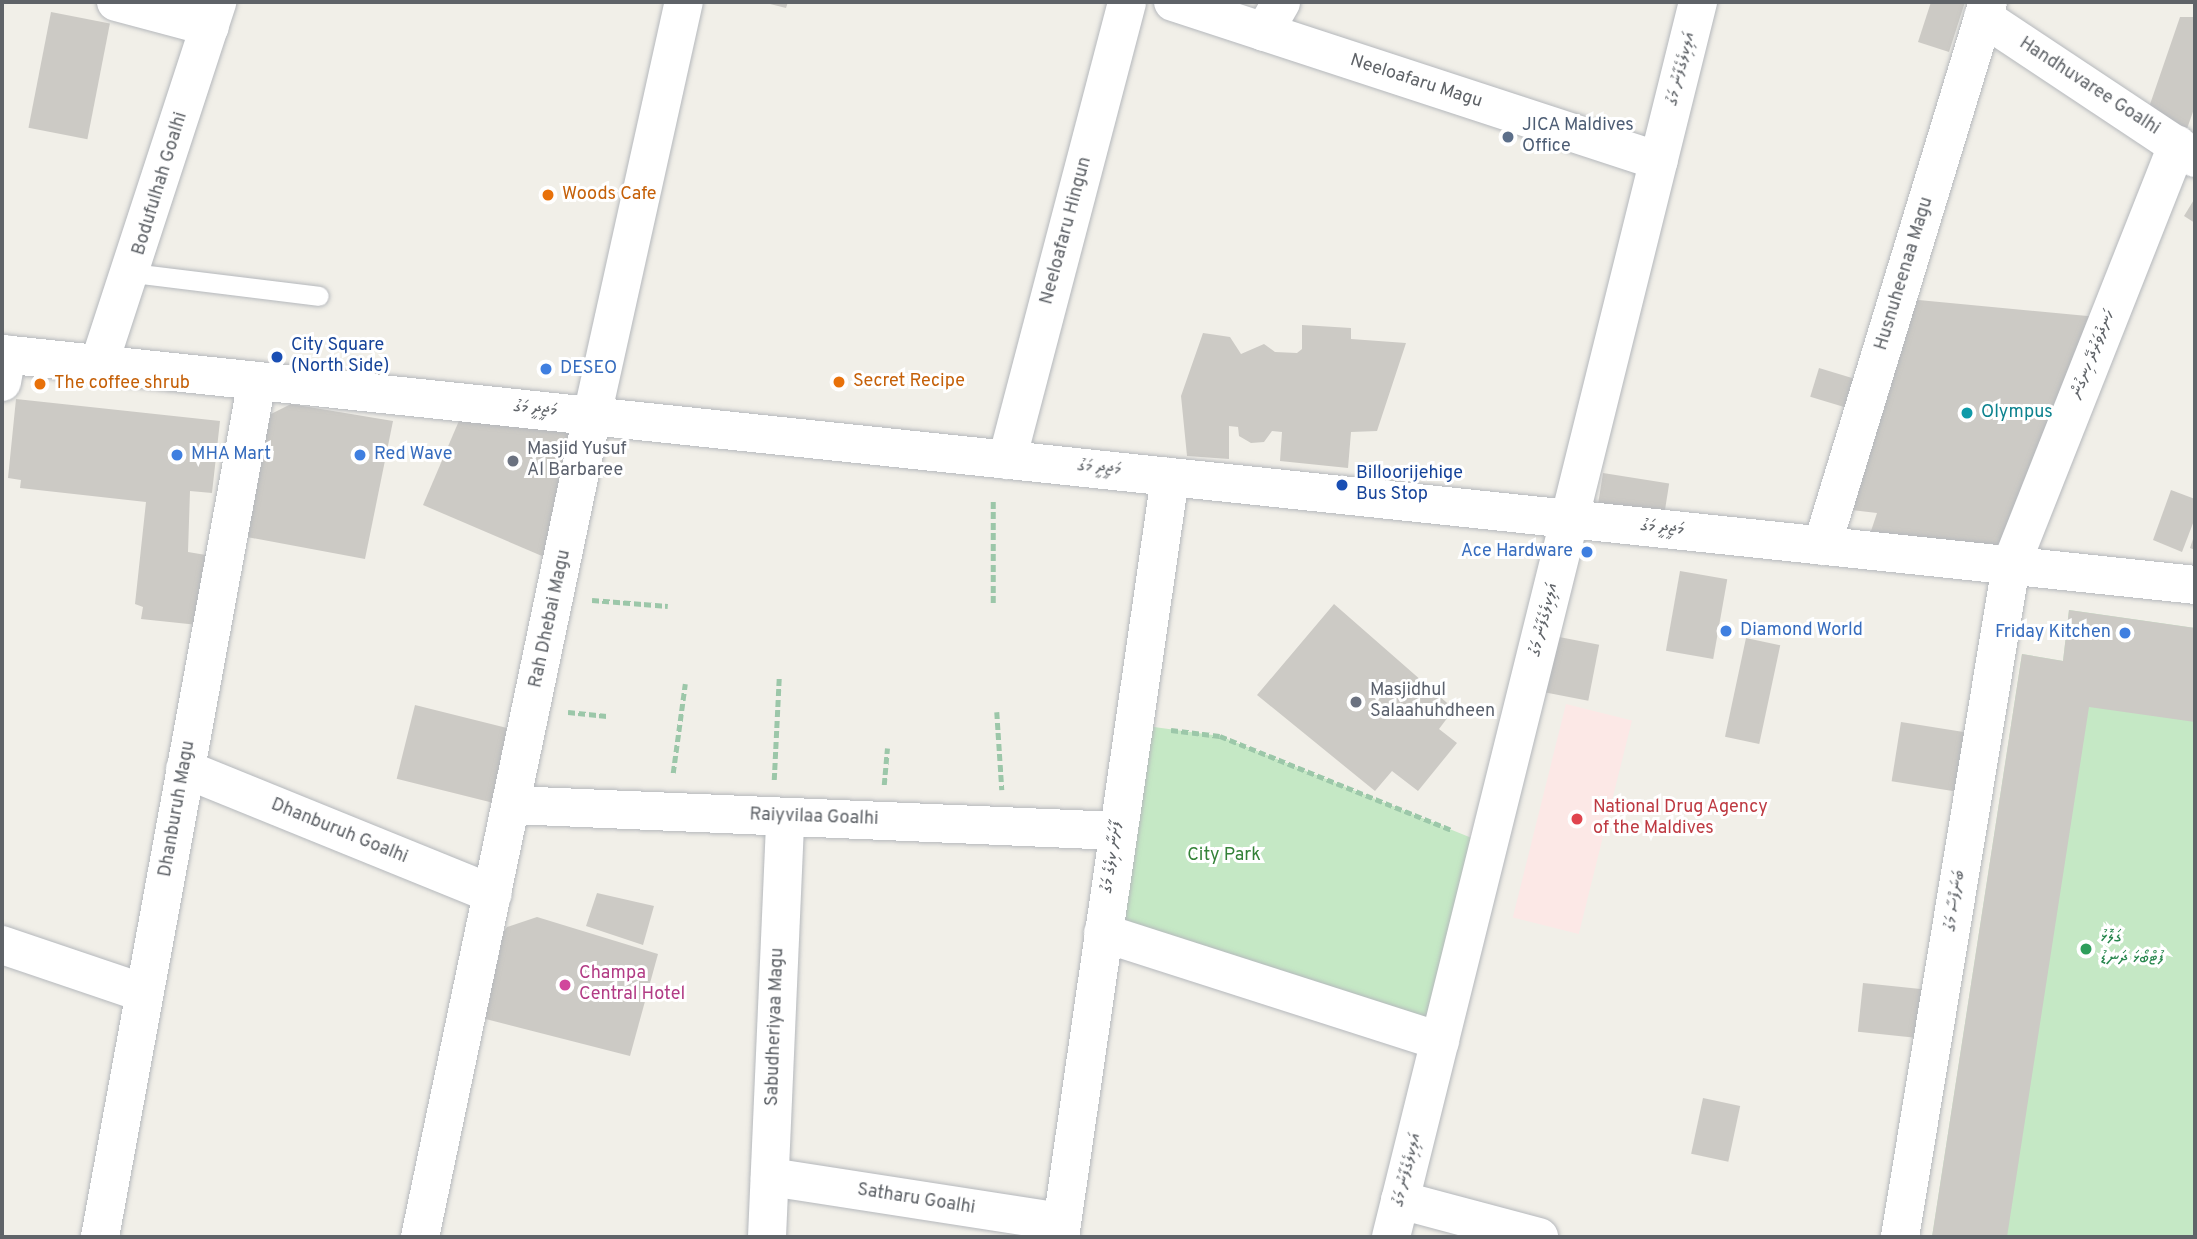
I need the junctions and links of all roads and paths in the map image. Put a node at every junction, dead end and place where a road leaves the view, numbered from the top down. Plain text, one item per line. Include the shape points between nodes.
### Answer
1 (116, 2) edge
2 (684, 2) edge
3 (1127, 2) edge
4 (1172, 2) edge
5 (1698, 2) edge
6 (1985, 10) edge
7 (214, 14) edge
8 (1272, 17) edge
9 (2186, 151) edge
10 (1659, 161) junction
11 (132, 273) junction
12 (319, 296) dead end
13 (4, 363) edge
14 (99, 364) junction
15 (257, 380) junction
16 (592, 416) junction
17 (1001, 459) junction
18 (1170, 477) junction
19 (1570, 519) junction
20 (1822, 545) junction
21 (2011, 565) junction
22 (2195, 584) edge
23 (556, 596) junction
24 (993, 603) dead end
25 (668, 606) dead end
26 (779, 678) dead end
27 (685, 684) dead end
28 (997, 712) dead end
29 (1132, 724) junction
30 (186, 769) junction
31 (512, 805) junction
32 (668, 812) junction
33 (778, 816) junction
34 (1004, 826) junction
35 (1116, 831) junction
36 (1489, 845) junction
37 (494, 894) junction
38 (1102, 933) junction
39 (2, 945) edge
40 (145, 993) junction
41 (1440, 1041) junction
42 (770, 1177) junction
43 (1401, 1200) junction
44 (1061, 1230) edge
45 (100, 1237) edge
46 (420, 1237) edge
47 (767, 1237) edge
48 (1391, 1237) edge
49 (1539, 1237) edge
50 (1900, 1237) edge

1 - 7 street
2 - 16 street, Rah Dhebai Magu
3 - 17 street, Neeloafaru Hingun
4 - 8 street, Neeloafaru Magu
5 - 10 street, އަލިކިލެގެފާނު މަގު
6 - 9 street, Handhuvaree Goalhi
6 - 20 street, Husnuheenaa Magu
7 - 11 street, Bodufulhah Goalhi
8 - 10 street, Neeloafaru Magu
9 - 21 street, ހަނދުވަރުދޭ ހިނގުން
10 - 19 street, އަލިކިލެގެފާނު މަގު
11 - 12 lane
11 - 14 street, Bodufulhah Goalhi
13 - 14 street, މަޖީދީ މަގު
14 - 15 street, މަޖީދީ މަގު
15 - 16 street, މަޖީދީ މަގު
15 - 30 street, Dhanburuh Magu
16 - 17 street, މަޖީދީ މަގު
16 - 23 street, Rah Dhebai Magu
17 - 18 street, މަޖީދީ މަގު
17 - 24 path
18 - 19 street, މަޖީދީ މަގު
18 - 29 street, ފާށަނާ ކިލެގެ މަގު
19 - 20 street, މަޖީދީ މަގު
19 - 36 street, އަލިކިލެގެފާނު މަގު
20 - 21 street, މަޖީދީ މަގު
21 - 22 street, މަޖީދީ މަގު
21 - 50 street, ބަނަފްސާ މަގު
23 - 25 path
23 - 31 street, Rah Dhebai Magu
26 - 33 path
27 - 32 path
28 - 34 path
29 - 35 street, ފާށަނާ ކިލެގެ މަގު
29 - 36 path via 1220,736
30 - 37 street, Dhanburuh Goalhi
30 - 40 street, Dhanburuh Magu
31 - 32 street, Raiyvilaa Goalhi
31 - 37 street, Rah Dhebai Magu
32 - 33 street, Raiyvilaa Goalhi
33 - 34 street, Raiyvilaa Goalhi
33 - 42 street, Sabudheriyaa Magu
34 - 35 street, Raiyvilaa Goalhi
35 - 38 street, ފާށަނާ ކިލެގެ މަގު
36 - 41 street, އަލިކިލެގެފާނު މަގު
37 - 46 street, Rah Dhebai Magu
38 - 41 street
38 - 44 street, ފާށަނާ ކިލެގެ މަގު
39 - 40 street
40 - 45 street, Dhanburuh Magu
41 - 43 street, އަލިކިލެގެފާނު މަގު
42 - 44 street, Satharu Goalhi
42 - 47 street, Sabudheriyaa Magu
43 - 48 street, އަލިކިލެގެފާނު މަގު
43 - 49 street

